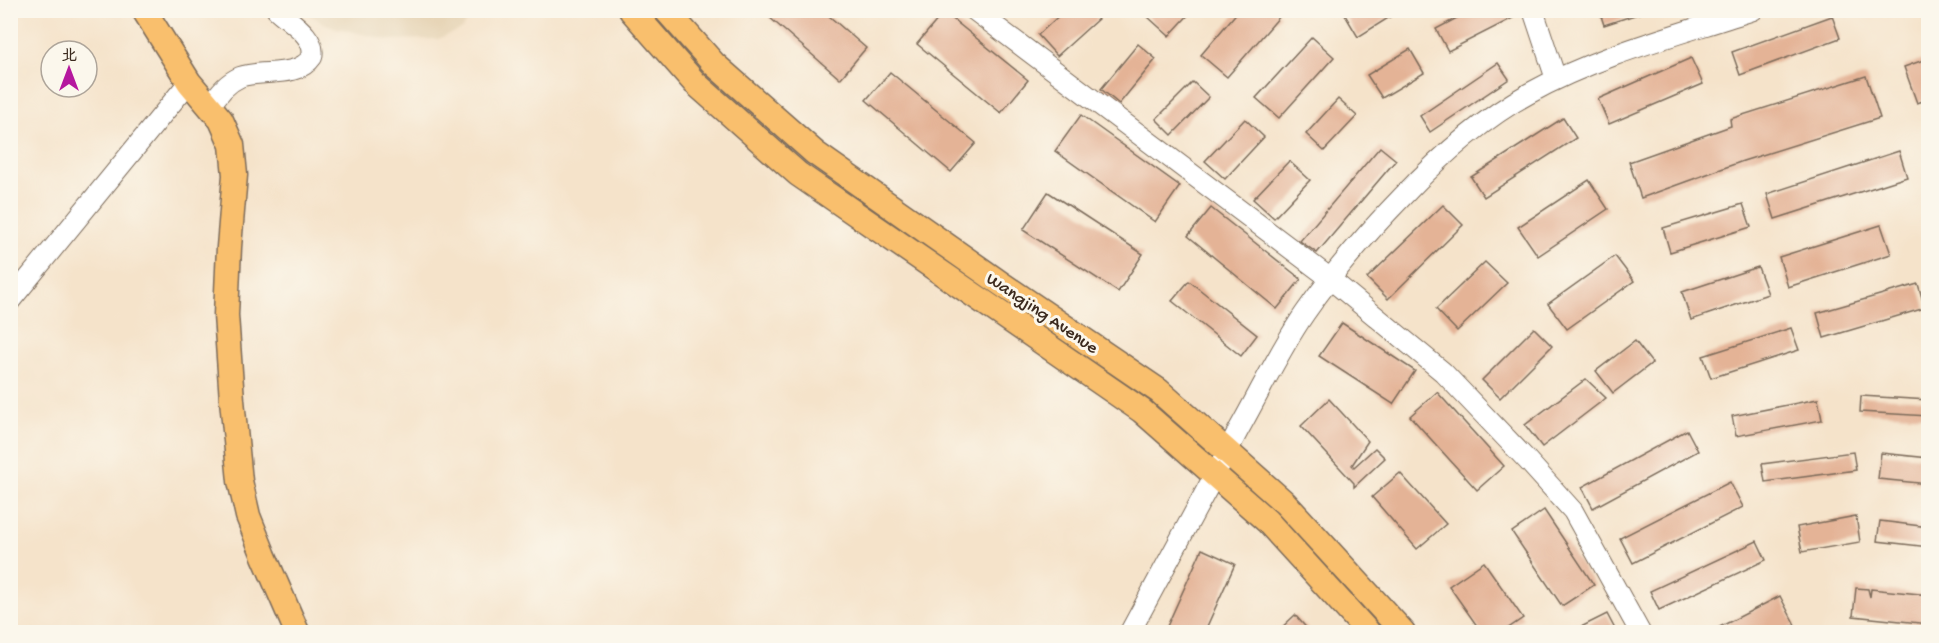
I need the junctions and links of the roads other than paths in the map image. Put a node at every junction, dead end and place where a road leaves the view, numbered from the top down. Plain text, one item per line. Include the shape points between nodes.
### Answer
1 (144, 10) edge
2 (277, 10) edge
3 (631, 10) edge
4 (666, 10) edge
5 (974, 10) edge
6 (1533, 10) edge
7 (1753, 10) edge
8 (1556, 80) junction
9 (189, 82) junction
10 (210, 107) junction
11 (1330, 279) junction
12 (10, 301) edge
13 (1228, 451) junction
14 (1214, 476) junction
15 (297, 633) edge
16 (1130, 633) edge
17 (1368, 633) edge
18 (1403, 633) edge
19 (1640, 633) edge

1 - 9 main road
2 - 10 street via 309,40 312,57 295,69 239,78 226,86
3 - 14 main road, Wangjing Avenue via 695,83 798,174 1142,411
4 - 13 main road, Wangjing Avenue via 714,64 815,153 1158,391
5 - 11 street
6 - 8 street
7 - 8 street via 1631,49
8 - 11 street via 1497,113 1450,149 1388,211
9 - 10 main road
9 - 12 street
10 - 15 main road via 221,120 232,146 235,175 226,315 240,481 248,516
11 - 13 street via 1289,337
11 - 19 street via 1443,372 1573,511
13 - 14 street
13 - 18 main road, Wangjing Avenue via 1285,502
14 - 16 street
14 - 17 main road, Wangjing Avenue via 1267,521

